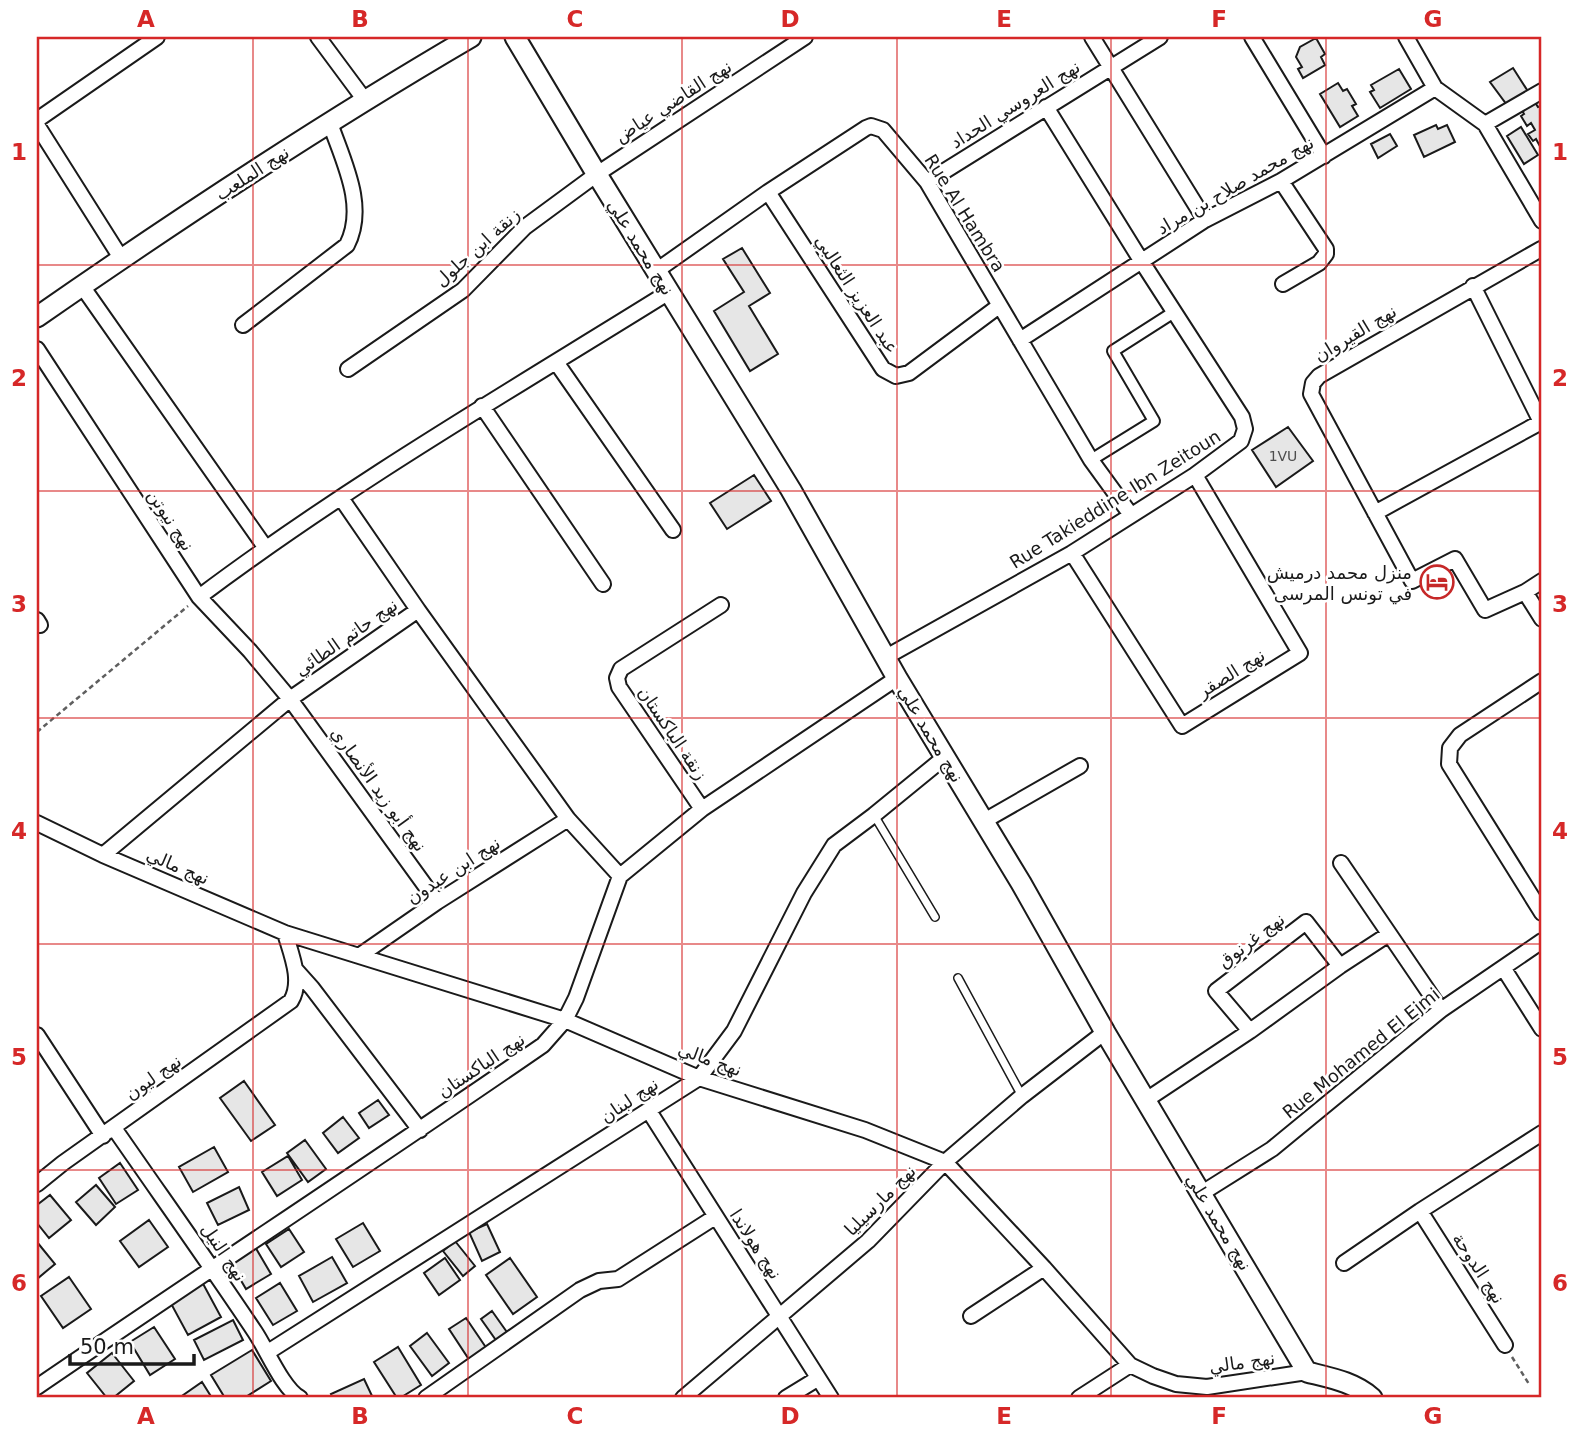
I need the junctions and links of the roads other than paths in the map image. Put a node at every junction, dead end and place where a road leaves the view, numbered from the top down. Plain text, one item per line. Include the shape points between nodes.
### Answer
1 (157, 37) edge
2 (318, 37) edge
3 (471, 37) edge
4 (515, 37) edge
5 (805, 37) edge
6 (1092, 37) edge
7 (1160, 37) edge
8 (1252, 37) edge
9 (1406, 37) edge
10 (1111, 66) junction
11 (1435, 88) junction
12 (1542, 91) edge
13 (364, 99) junction
14 (1046, 107) junction
15 (37, 123) edge
16 (330, 123) junction
17 (1485, 124) junction
18 (1324, 156) junction
19 (597, 174) junction
20 (1282, 181) junction
21 (927, 182) junction
22 (768, 192) junction
23 (1205, 220) junction
24 (1542, 221) edge
25 (1542, 245) edge
26 (121, 258) junction
27 (1142, 262) junction
28 (656, 271) junction
29 (1283, 284) dead end
30 (82, 286) junction
31 (1473, 286) junction
32 (669, 292) junction
33 (999, 306) junction
34 (1174, 312) junction
35 (37, 317) edge
36 (243, 325) dead end
37 (1020, 340) junction
38 (37, 349) edge
39 (556, 362) junction
40 (348, 369) dead end
41 (482, 406) junction
42 (1542, 423) edge
43 (1091, 460) junction
44 (1195, 475) junction
45 (341, 498) junction
46 (1375, 513) junction
47 (1131, 515) junction
48 (673, 530) dead end
49 (265, 547) junction
50 (1072, 553) junction
51 (1542, 581) edge
52 (603, 584) dead end
53 (1525, 592) junction
54 (199, 597) junction
55 (721, 605) dead end
56 (418, 610) junction
57 (1542, 620) edge
58 (886, 657) junction
59 (897, 678) junction
60 (1542, 681) edge
61 (290, 699) junction
62 (945, 757) junction
63 (1080, 766) dead end
64 (702, 809) junction
65 (874, 815) junction
66 (568, 819) junction
67 (984, 821) junction
68 (39, 828) edge
69 (103, 855) junction
70 (1341, 863) dead end
71 (620, 877) junction
72 (437, 902) junction
73 (1542, 913) edge
74 (935, 917) dead end
75 (285, 933) junction
76 (1389, 934) junction
77 (1542, 941) edge
78 (359, 956) junction
79 (1340, 966) junction
80 (295, 969) junction
81 (1504, 969) junction
82 (958, 978) dead end
83 (1441, 1010) junction
84 (565, 1020) junction
85 (1542, 1029) edge
86 (1105, 1031) junction
87 (1250, 1031) junction
88 (37, 1035) edge
89 (699, 1078) junction
90 (1022, 1096) junction
91 (1146, 1100) junction
92 (649, 1111) junction
93 (420, 1130) junction
94 (108, 1132) junction
95 (1542, 1133) edge
96 (945, 1162) junction
97 (37, 1184) edge
98 (1202, 1193) junction
99 (1420, 1211) junction
100 (715, 1217) junction
101 (1344, 1263) dead end
102 (211, 1267) junction
103 (1044, 1268) junction
104 (971, 1316) dead end
105 (780, 1317) junction
106 (1505, 1345) road end
107 (268, 1352) junction
108 (1130, 1365) junction
109 (1307, 1372) junction
110 (817, 1379) junction
111 (37, 1387) edge
112 (293, 1397) edge
113 (426, 1398) edge
114 (683, 1398) edge
115 (786, 1398) edge
116 (831, 1398) edge
117 (1079, 1398) edge
118 (1372, 1398) edge

1 - 15 street
2 - 13 street
3 - 13 street, نهج الملعب
4 - 19 street, نهج محمد علي
5 - 19 street, نهج القاضي عياض
6 - 10 street
7 - 10 street, نهج العروسي الحداد
8 - 18 street
9 - 11 street
10 - 14 street, نهج العروسي الحداد
10 - 23 street
11 - 17 street
11 - 18 street, نهج محمد صلاح بن مراد
12 - 17 street
13 - 16 street, نهج الملعب
14 - 21 street, نهج العروسي الحداد
14 - 27 street, Rue Takieddine Ibn Zeitoun
15 - 26 street
16 - 26 street, نهج الملعب
16 - 36 street via 352,188 353,234 347,245
17 - 24 street
18 - 20 street, نهج محمد صلاح بن مراد
19 - 28 street, نهج محمد علي
19 - 40 street, زنقة ابن جلول via 525,227 463,290
20 - 23 street, نهج محمد صلاح بن مراد
20 - 29 street via 1326,248 1319,263
21 - 22 street, Rue Al Hambra via 883,130 871,126
21 - 33 street, Rue Al Hambra
22 - 28 street, Rue Al Hambra
22 - 33 street, عبد العزيز الثعالبي via 883,369 896,376 909,373
23 - 27 street, نهج محمد صلاح بن مراد
25 - 31 street, نهج القيروان
26 - 30 street, نهج الملعب
27 - 34 street, Rue Takieddine Ibn Zeitoun
27 - 37 street, نهج محمد صلاح بن مراد
28 - 32 street, نهج محمد علي
30 - 35 street, نهج الملعب
30 - 49 street
31 - 42 street
31 - 46 street, نهج القيروان via 1313,383 1311,394
32 - 39 street
32 - 58 street, نهج محمد علي
33 - 37 street, Rue Al Hambra
34 - 43 street via 1113,351 1154,421
34 - 44 street, Rue Takieddine Ibn Zeitoun via 1242,417 1245,429 1241,441
37 - 43 street, Rue Al Hambra
38 - 54 street, نهج نيوتن
39 - 41 street
39 - 48 street
41 - 45 street
41 - 52 street
42 - 46 street
43 - 47 street, Rue Al Hambra
44 - 47 street, Rue Takieddine Ibn Zeitoun
44 - 50 street, نهج الصقر via 1300,653 1182,726
45 - 49 street
45 - 56 street
46 - 53 street, نهج القيروان via 1412,582 1455,559 1485,610
47 - 50 street, Rue Takieddine Ibn Zeitoun
49 - 54 street
50 - 58 street, Rue Takieddine Ibn Zeitoun
51 - 53 street
53 - 57 street
54 - 61 street, نهج نيوتن
55 - 64 street, زنقة الباكستان via 621,669 617,678
56 - 61 street, نهج حاتم الطائي
56 - 66 street, نهج حاتم الطائي
58 - 59 street, نهج محمد علي
59 - 62 street, نهج محمد علي
59 - 64 street
60 - 73 street via 1460,735 1450,748 1448,764
61 - 69 street, نهج حاتم الطائي
61 - 72 street, نهج أبو زيد الأنصاري
62 - 65 street, نهج لبنان
62 - 67 street, نهج محمد علي
63 - 67 street
64 - 71 street
65 - 74 lane
65 - 89 street, نهج لبنان via 834,845 823,860 734,1031
66 - 71 street, نهج حاتم الطائي
66 - 72 street, نهج ابن عبدون
67 - 86 street, نهج محمد علي
68 - 69 street, نهج مالي
69 - 75 street, نهج مالي
70 - 76 street
71 - 84 street, نهج الباكستان
72 - 78 street, نهج ابن عبدون
75 - 78 street, نهج مالي
75 - 80 street
76 - 79 street
76 - 83 street
77 - 81 street, Rue Mohamed El Ejmi
78 - 84 street, نهج مالي
79 - 87 street
79 - 87 street, نهج غرنوق via 1306,922 1216,991
80 - 93 street
80 - 94 street, نهج ليون via 297,987 291,1001
81 - 83 street, Rue Mohamed El Ejmi
81 - 85 street
82 - 90 lane
83 - 98 street, Rue Mohamed El Ejmi via 1272,1149
84 - 89 street, نهج مالي
84 - 93 street, نهج الباكستان via 543,1045
86 - 90 street, نهج مارسيليا
86 - 91 street, نهج محمد علي
87 - 91 street
88 - 94 street, نهج النيل
89 - 92 street, نهج لبنان
89 - 96 street, نهج مالي via 865,1130
90 - 96 street, نهج مارسيليا
91 - 98 street, نهج محمد علي
92 - 100 street, نهج هولاندا
92 - 107 street, نهج لبنان
93 - 102 street, نهج الباكستان
94 - 97 street, نهج ليون
94 - 102 street, نهج النيل
95 - 99 street
96 - 103 street, نهج مالي
96 - 105 street, نهج مارسيليا via 868,1241
98 - 109 street, نهج محمد علي
99 - 101 street
99 - 106 street, نهج الدوحة
100 - 105 street, نهج هولاندا
100 - 113 street via 618,1279 580,1290
102 - 107 street, نهج النيل
102 - 111 street, نهج الباكستان
103 - 104 street
103 - 108 street, نهج مالي
105 - 110 street, نهج هولاندا
105 - 114 street, نهج مارسيليا
107 - 112 street, نهج النيل
108 - 109 street, نهج مالي via 1176,1384 1207,1387
108 - 117 street
109 - 118 street via 1344,1381
110 - 115 street
110 - 116 street, نهج هولاندا

